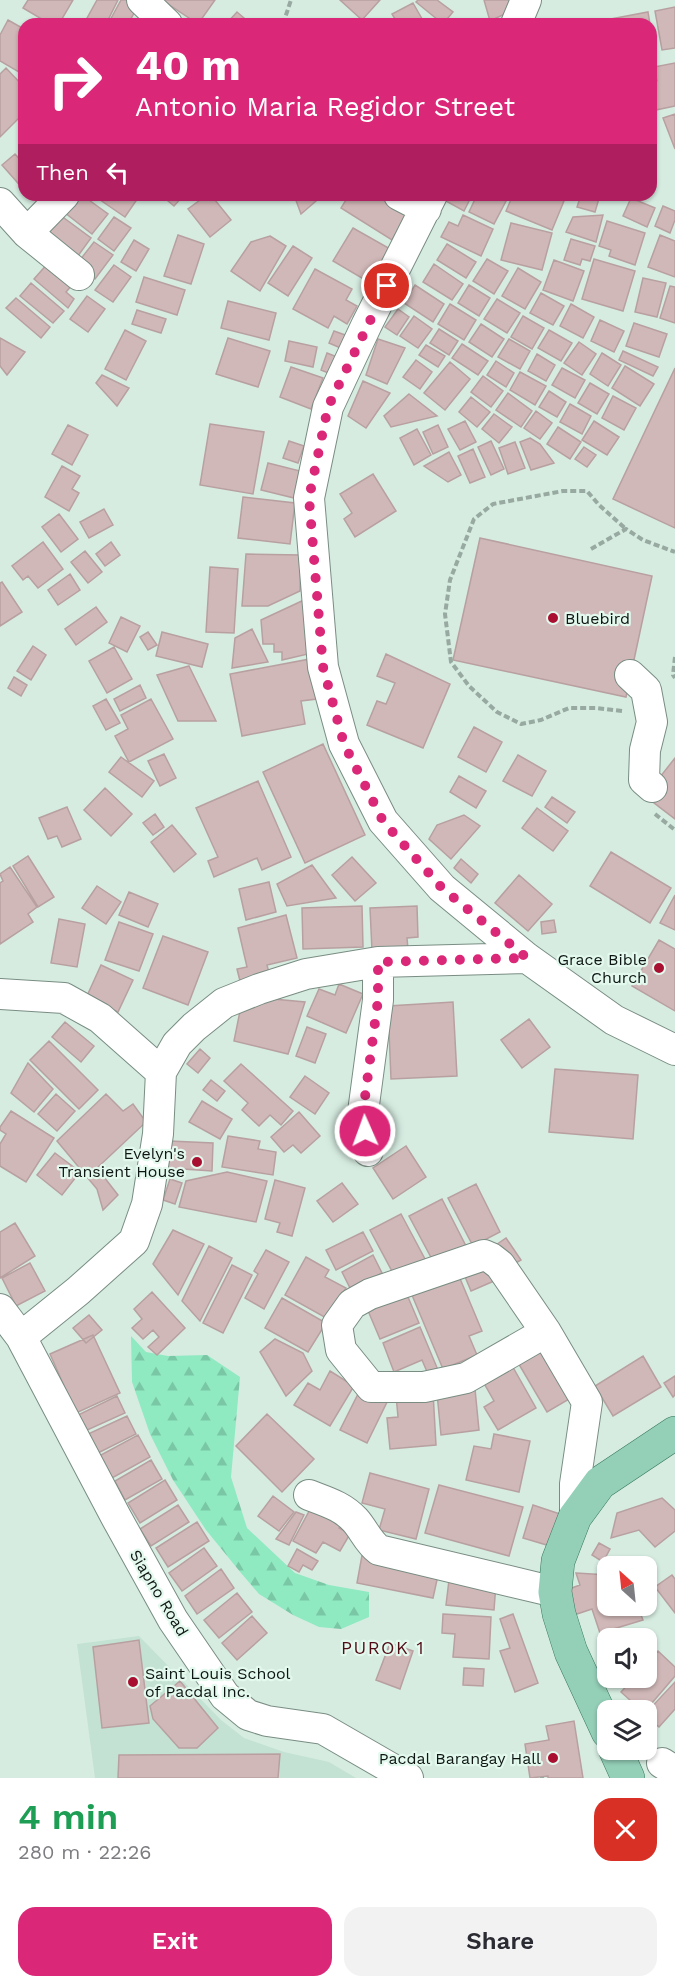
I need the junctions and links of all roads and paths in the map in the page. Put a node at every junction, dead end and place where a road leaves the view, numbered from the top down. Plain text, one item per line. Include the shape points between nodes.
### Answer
1 (142, 0) edge
2 (291, 0) edge
3 (526, 0) edge
4 (161, 18) edge
5 (285, 18) edge
6 (518, 18) edge
7 (58, 201) edge
8 (429, 202) edge
9 (0, 203) edge
10 (27, 233) junction
11 (79, 275) dead end
12 (626, 529) junction
13 (591, 549) dead end
14 (675, 552) edge
15 (675, 657) edge
16 (630, 675) dead end
17 (675, 678) edge
18 (652, 722) junction
19 (652, 788) dead end
20 (527, 958) junction
21 (378, 962) junction
22 (0, 994) edge
23 (675, 1050) edge
24 (161, 1072) junction
25 (368, 1150) dead end
26 (0, 1309) edge
27 (546, 1332) junction
28 (21, 1337) junction
29 (675, 1433) edge
30 (309, 1495) dead end
31 (575, 1517) junction
32 (555, 1592) junction
33 (597, 1710) edge
34 (620, 1760) edge
35 (408, 1778) edge
36 (628, 1778) edge

1 - 4 street
2 - 5 path
3 - 6 street
7 - 10 street
8 - 20 street via 328,407 309,498 323,667 344,744 383,821 442,888
9 - 10 street
10 - 11 street
12 - 13 path
12 - 14 path
12 - 18 path via 587,491 562,491 493,504 474,519 450,580 445,614 447,640 451,662 469,686 497,712 521,724 569,708 627,712
15 - 17 path
16 - 18 street via 646,690
18 - 19 street via 645,750 644,780
20 - 21 street
20 - 23 street via 614,1020
21 - 24 street via 306,974 224,1003 177,1044
21 - 25 street via 378,1000 363,1112
22 - 24 street via 64,998 100,1018
24 - 28 street via 158,1134 147,1204 134,1241
26 - 28 street, Siapno Road
27 - 27 street via 466,1378 424,1387 371,1387 341,1350 338,1325 352,1304 370,1294 484,1255 500,1265
27 - 31 street via 588,1402 575,1484
28 - 35 street, Siapno Road via 173,1620 225,1696 248,1714 267,1721 323,1729
29 - 31 main road via 600,1483
30 - 32 street via 340,1507 379,1550
31 - 32 main road via 558,1561
32 - 33 main road via 571,1652
34 - 36 main road

